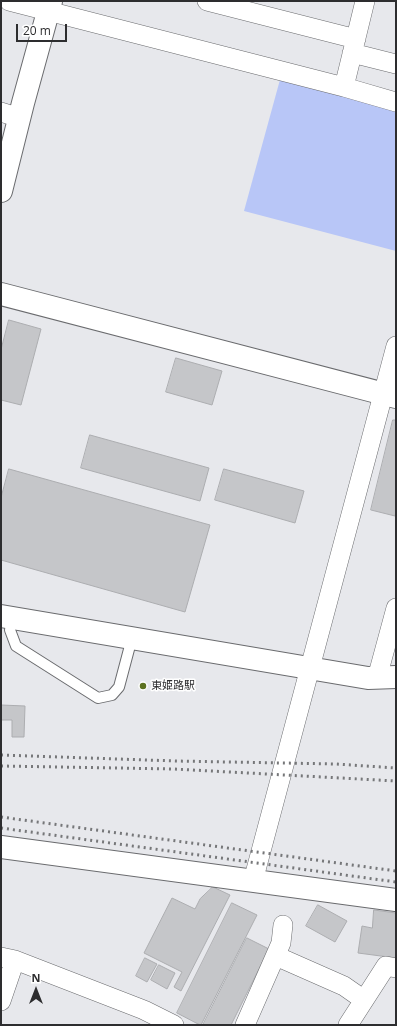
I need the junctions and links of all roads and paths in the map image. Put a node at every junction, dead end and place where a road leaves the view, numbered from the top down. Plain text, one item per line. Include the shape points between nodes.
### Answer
1 (9, 1) edge
2 (207, 1) edge
3 (365, 1) edge
4 (50, 6) edge
5 (354, 46) junction
6 (396, 64) edge
7 (344, 87) junction
8 (396, 102) edge
9 (10, 115) edge
10 (1, 191) edge
11 (1, 294) edge
12 (396, 346) edge
13 (390, 396) edge
14 (396, 608) edge
15 (6, 617) edge
16 (132, 638) junction
17 (309, 669) junction
18 (387, 677) edge
19 (1, 847) edge
20 (253, 881) junction
21 (396, 900) edge
22 (283, 925) dead end
23 (276, 956) junction
24 (8, 958) edge
25 (396, 968) edge
26 (364, 1000) junction
27 (1, 1001) edge
28 (174, 1025) edge
29 (246, 1025) edge
30 (348, 1025) edge

1 - 4 street
2 - 5 street
3 - 5 street
4 - 7 street
4 - 9 street via 23,103
5 - 6 street
5 - 7 street
7 - 8 street
9 - 10 street
11 - 13 street
12 - 13 street
13 - 17 street
14 - 18 street
15 - 16 street
15 - 16 lane via 16,646 98,698 112,695 119,687
16 - 17 street
17 - 18 street via 368,678
17 - 20 street
19 - 20 street
20 - 21 street
22 - 23 street via 281,943
23 - 26 street via 344,986
23 - 29 street
24 - 27 street
24 - 28 street via 144,1010
25 - 26 street via 386,966
26 - 30 street

